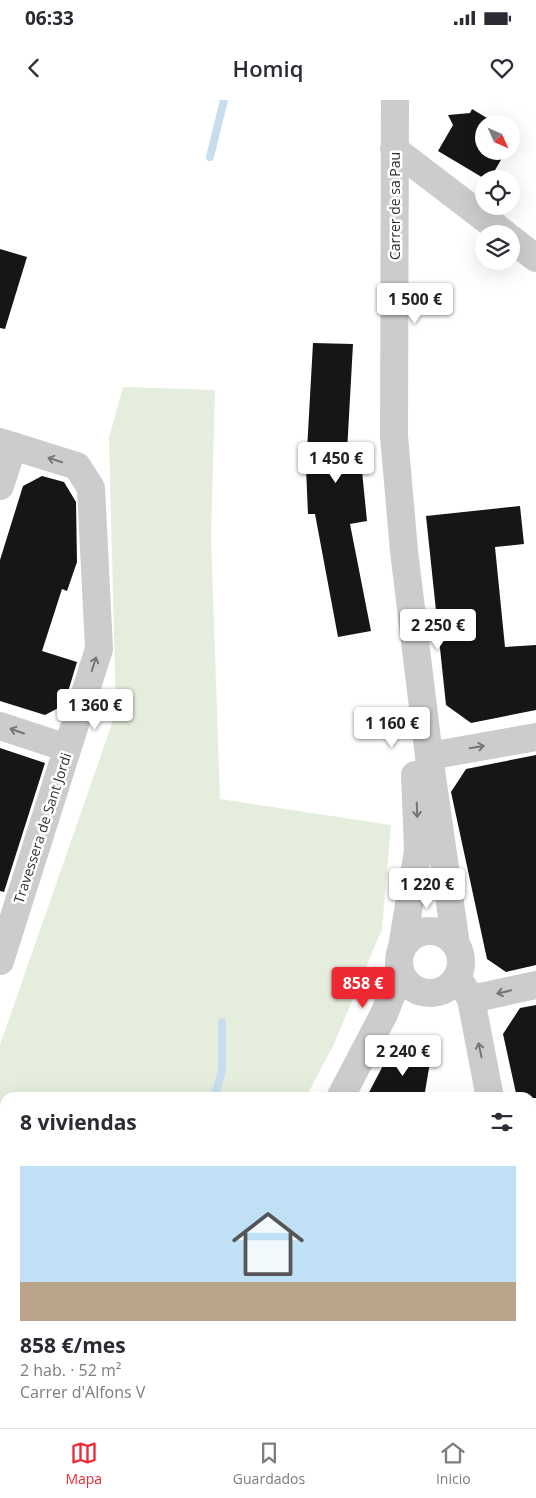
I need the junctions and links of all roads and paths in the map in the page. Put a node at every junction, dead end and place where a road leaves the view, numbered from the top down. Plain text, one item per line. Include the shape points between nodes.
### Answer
1 (395, 100) edge
2 (394, 150) junction
3 (493, 225) edge
4 (520, 246) edge
5 (536, 258) edge
6 (7, 444) edge
7 (0, 486) edge
8 (404, 551) junction
9 (0, 726) edge
10 (536, 737) edge
11 (67, 748) junction
12 (429, 756) junction
13 (456, 945) junction
14 (401, 960) junction
15 (0, 961) edge
16 (536, 985) edge
17 (464, 988) junction
18 (435, 993) junction
19 (360, 1060) junction
20 (343, 1092) edge
21 (489, 1092) edge

1 - 2 street, Carrer de sa Pau
2 - 3 street
2 - 8 street, Carrer de sa Pau via 394,436
4 - 5 street
6 - 7 street
11 -> 6 street, Travessera de Sant Jordi via 99,649 92,488 76,466
8 - 12 street, Carrer de sa Pau
8 -> 14 street, Carrer de sa Pau via 418,851
11 -> 9 street
12 -> 10 street
11 - 15 street, Travessera de Sant Jordi
12 - 13 street, Carrer de sa Pau
13 - 14 street via 443,934 428,931 413,936
13 - 17 street
14 - 18 street via 410,987
14 - 19 street, Carrer de sa Pau via 393,995
16 -> 17 street
17 - 18 street via 452,985
21 -> 17 street
18 - 19 street via 394,1022
19 - 20 street

